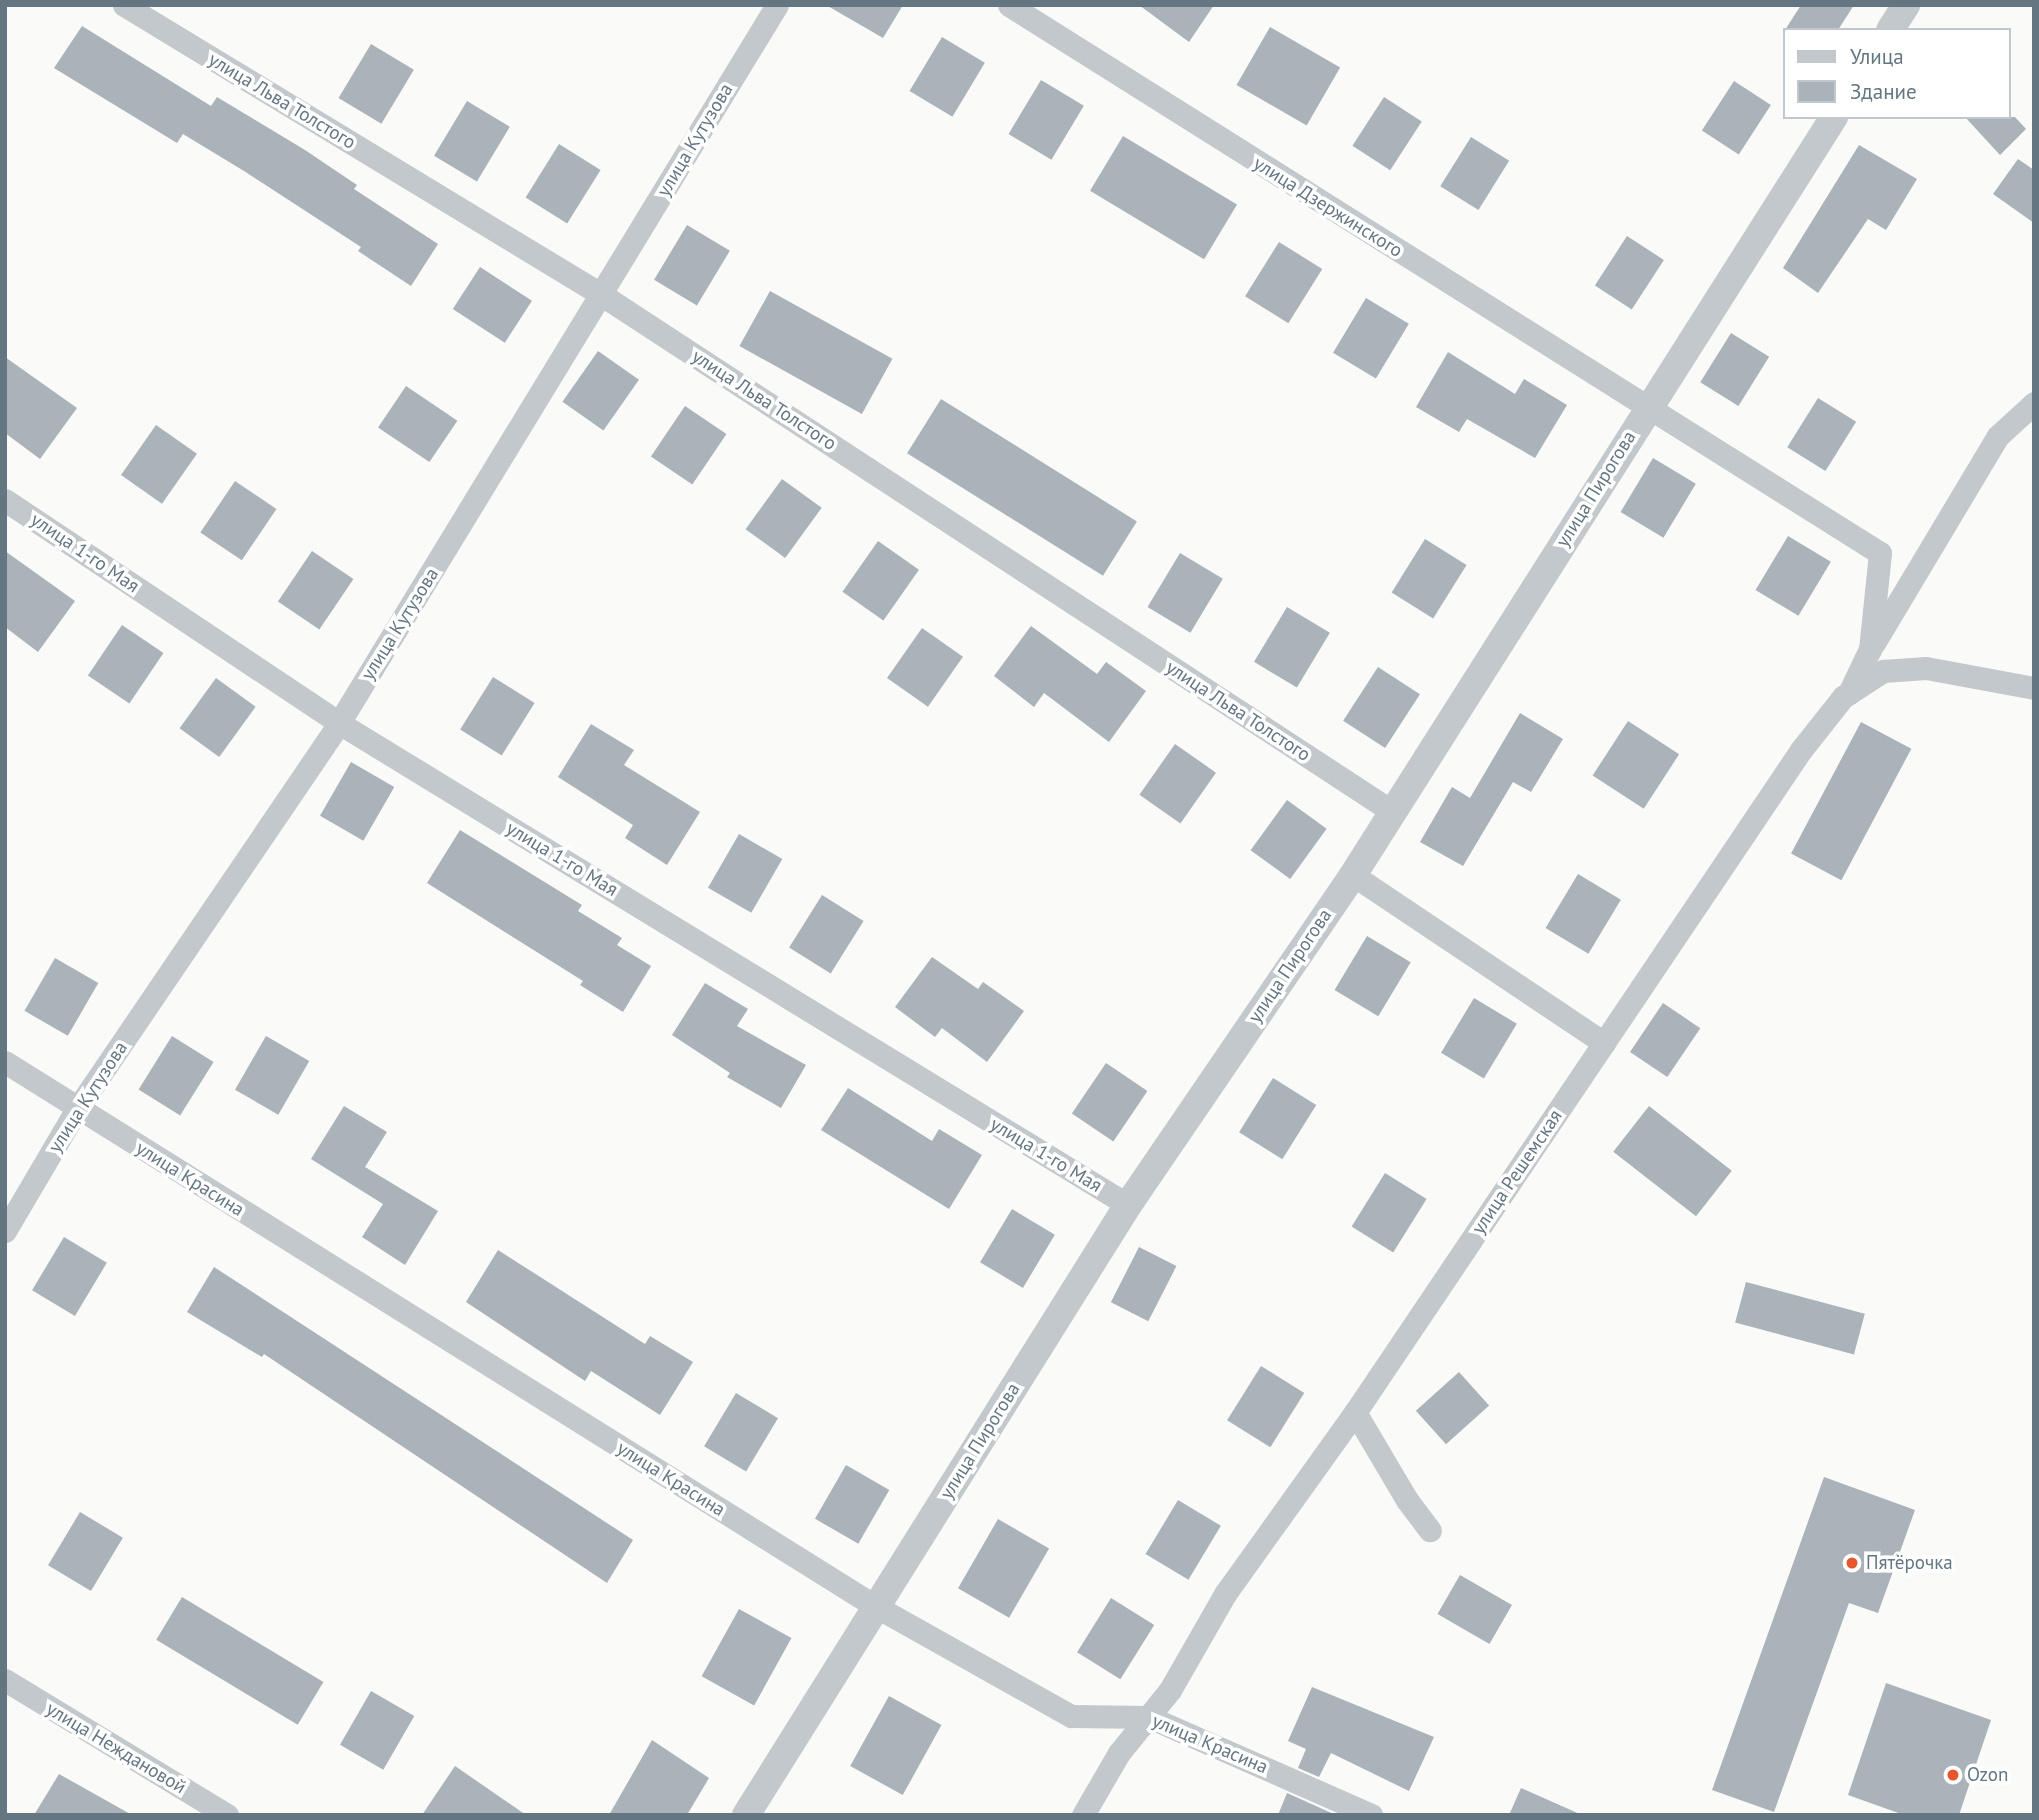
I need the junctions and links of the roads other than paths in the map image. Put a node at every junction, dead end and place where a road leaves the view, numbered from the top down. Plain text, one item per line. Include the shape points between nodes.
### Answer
1 (124, 5) edge
2 (777, 5) edge
3 (1009, 5) edge
4 (1906, 5) edge
5 (1891, 28) edge
6 (1833, 119) edge
7 (602, 295) junction
8 (2034, 403) edge
9 (1646, 408) junction
10 (5, 500) edge
11 (1870, 649) junction
12 (2034, 688) edge
13 (1849, 693) junction
14 (340, 723) junction
15 (1393, 812) junction
16 (1353, 875) junction
17 (1604, 1043) junction
18 (5, 1062) edge
19 (77, 1109) junction
20 (1128, 1205) junction
21 (5, 1231) edge
22 (1355, 1412) junction
23 (1430, 1530) dead end
24 (875, 1606) junction
25 (5, 1680) edge
26 (1149, 1717) junction
27 (228, 1815) edge
28 (746, 1815) edge
29 (1083, 1815) edge
30 (1371, 1815) edge

1 - 7 street, улица Льва Толстого
2 - 7 street, улица Кутузова
3 - 9 street, улица Дзержинского
4 - 5 street
6 - 9 street, улица Пирогова
7 - 14 street, улица Кутузова
7 - 15 street, улица Льва Толстого
8 - 11 street via 1998,436
9 - 11 street, улица Дзержинского via 1880,553
9 - 15 street, улица Пирогова
10 - 14 street, улица 1-го Мая
11 - 13 street
12 - 13 street, улица Решемская via 1926,668 1883,671
13 - 17 street, улица Решемская via 1801,750
14 - 19 street, улица Кутузова
14 - 20 street, улица 1-го Мая
15 - 16 street, улица Пирогова
16 - 17 street
16 - 20 street, улица Пирогова
17 - 22 street, улица Решемская
18 - 19 street, улица Красина
19 - 21 street, улица Кутузова
19 - 24 street, улица Красина
20 - 24 street, улица Пирогова
22 - 23 street
22 - 26 street, улица Решемская via 1225,1594 1170,1690
24 - 26 street, улица Красина via 1071,1716
24 - 28 street, улица Пирогова
25 - 27 street, улица Неждановой
26 - 29 street, улица Решемская via 1119,1753
26 - 30 street, улица Красина

